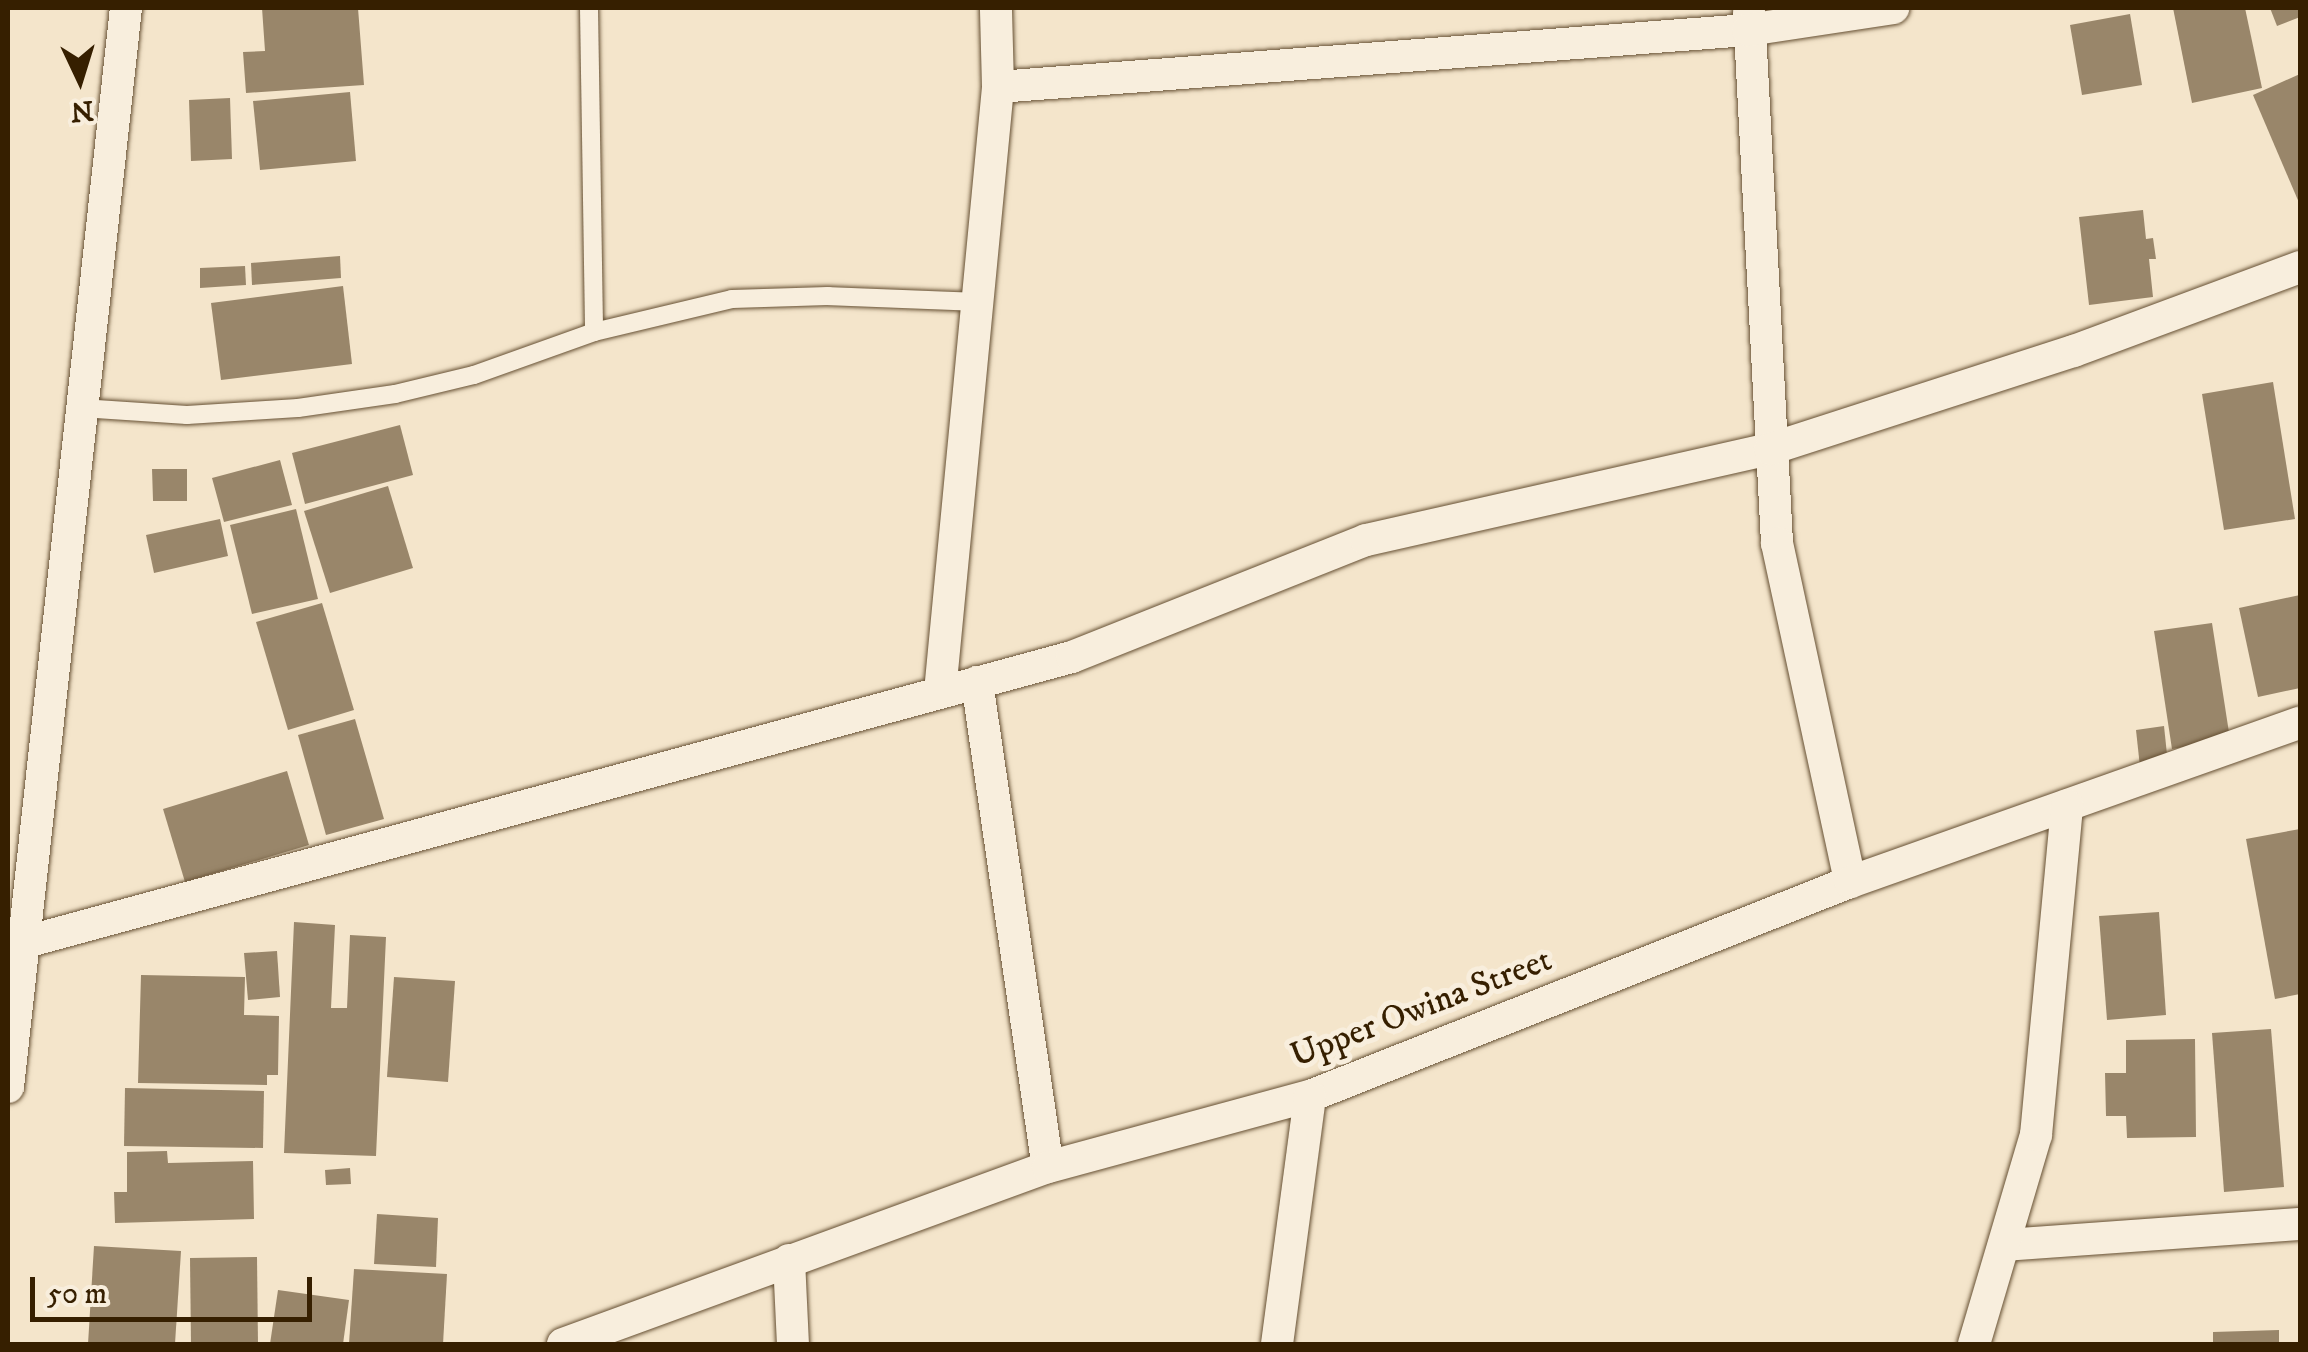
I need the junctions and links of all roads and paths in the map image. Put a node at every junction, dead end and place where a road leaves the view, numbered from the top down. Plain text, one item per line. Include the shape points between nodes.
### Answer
1 (126, 8) edge
2 (588, 8) edge
3 (996, 8) edge
4 (1893, 8) edge
5 (1749, 19) edge
6 (998, 87) junction
7 (2300, 267) edge
8 (977, 302) junction
9 (594, 332) junction
10 (82, 408) junction
11 (1770, 450) junction
12 (977, 682) junction
13 (940, 692) junction
14 (2300, 723) edge
15 (2067, 805) junction
16 (1850, 882) junction
17 (22, 943) junction
18 (8, 1087) edge
19 (1310, 1096) junction
20 (1048, 1167) junction
21 (2300, 1224) edge
22 (2005, 1245) junction
23 (789, 1260) junction
24 (564, 1344) edge
25 (793, 1344) edge
26 (1277, 1344) edge
27 (1974, 1344) edge

1 - 10 street
2 - 9 lane
3 - 6 street
4 - 5 street
5 - 6 street
5 - 11 street
6 - 8 street
7 - 11 street via 2074,351
8 - 9 lane via 732,299
8 - 13 street
9 - 10 lane via 395,394 187,415
10 - 17 street
11 - 12 street via 1366,540 1072,657
11 - 16 street via 1776,543
12 - 13 street
12 - 20 street
13 - 17 street
14 - 15 street, Upper Owina Street
15 - 16 street, Upper Owina Street
15 - 22 street via 2036,1135
16 - 19 street, Upper Owina Street
17 - 18 street
19 - 20 street, Upper Owina Street
19 - 26 street
20 - 23 street, Upper Owina Street
21 - 22 street
22 - 27 street
23 - 24 street, Upper Owina Street
23 - 25 street

